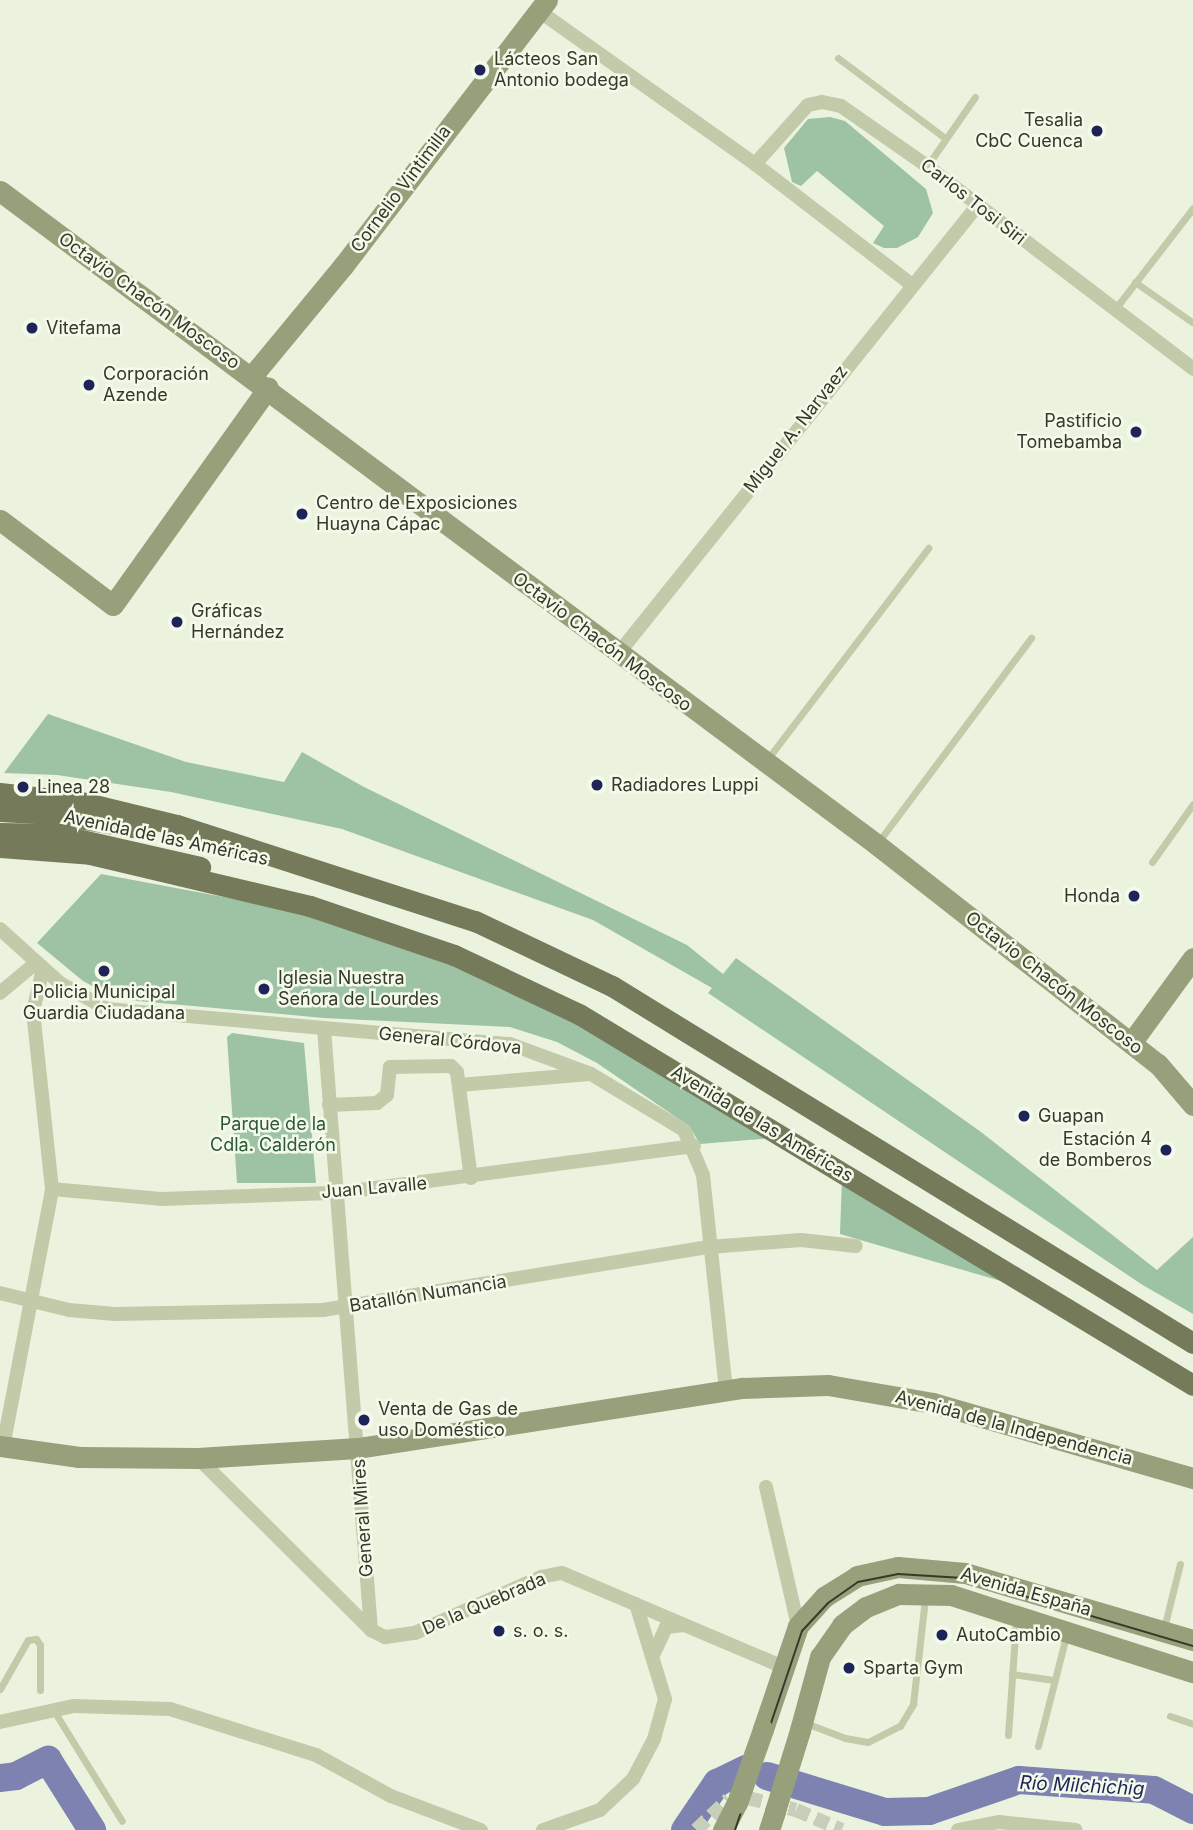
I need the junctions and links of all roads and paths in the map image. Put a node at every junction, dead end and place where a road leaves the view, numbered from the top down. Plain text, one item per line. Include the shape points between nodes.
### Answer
1 (536, 4) edge
2 (838, 58) dead end
3 (975, 97) dead end
4 (945, 138) junction
5 (755, 164) junction
6 (927, 166) junction
7 (0, 191) edge
8 (977, 206) junction
9 (1193, 208) edge
10 (1135, 282) junction
11 (911, 284) junction
12 (1115, 309) junction
13 (1192, 322) edge
14 (1193, 369) edge
15 (260, 382) junction
16 (0, 520) edge
17 (928, 548) dead end
18 (1031, 638) dead end
19 (618, 654) junction
20 (766, 761) junction
21 (0, 793) edge
22 (1193, 804) edge
23 (0, 811) edge
24 (0, 833) edge
25 (876, 844) junction
26 (0, 847) edge
27 (1152, 862) dead end
28 (330, 875) junction
29 (310, 906) junction
30 (0, 929) edge
31 (1193, 958) edge
32 (40, 965) junction
33 (0, 993) edge
34 (324, 1029) junction
35 (1130, 1043) junction
36 (591, 1074) junction
37 (459, 1085) junction
38 (330, 1105) junction
39 (1193, 1105) edge
40 (694, 1146) junction
41 (471, 1178) junction
42 (52, 1189) junction
43 (337, 1194) junction
44 (856, 1246) dead end
45 (709, 1247) junction
46 (0, 1293) edge
47 (32, 1302) junction
48 (346, 1308) junction
49 (1193, 1343) edge
50 (1193, 1385) edge
51 (726, 1391) junction
52 (2, 1446) edge
53 (358, 1448) junction
54 (198, 1458) junction
55 (1193, 1478) edge
56 (766, 1487) dead end
57 (1180, 1564) dead end
58 (925, 1592) junction
59 (636, 1604) junction
60 (1016, 1616) junction
61 (685, 1625) junction
62 (798, 1626) junction
63 (371, 1630) junction
64 (1066, 1631) junction
65 (1163, 1632) junction
66 (1193, 1640) edge
67 (654, 1653) junction
68 (783, 1667) junction
69 (1193, 1672) edge
70 (1012, 1674) junction
71 (1055, 1680) junction
72 (0, 1689) edge
73 (40, 1690) dead end
74 (54, 1711) junction
75 (1170, 1716) dead end
76 (0, 1722) edge
77 (1193, 1724) edge
78 (802, 1726) junction
79 (1008, 1735) dead end
80 (1038, 1746) dead end
81 (122, 1821) dead end
82 (774, 1825) edge
83 (481, 1830) edge
84 (543, 1830) edge
85 (723, 1830) edge
86 (958, 1830) edge
87 (1076, 1830) edge

1 - 5 street
1 - 15 street, Cornelio Vintimilla
2 - 4 lane
3 - 4 lane
4 - 6 lane
5 - 6 street, Carlos Tosi Siri via 808,105 822,102 861,117
5 - 11 street
6 - 8 street, Carlos Tosi Siri
7 - 15 street, Octavio Chacón Moscoso
8 - 11 street, Miguel A. Narvaez
8 - 12 street, Carlos Tosi Siri
9 - 10 lane
10 - 12 lane
10 - 13 lane
11 - 19 street, Miguel A. Narvaez
12 - 14 street, Carlos Tosi Siri
15 - 16 street, Cornelio Vintimilla via 113,605
15 - 19 street, Octavio Chacón Moscoso
17 - 20 lane
18 - 25 lane
19 - 20 street, Octavio Chacón Moscoso
20 - 25 street, Octavio Chacón Moscoso
21 - 28 main road, Avenida de las Américas via 86,803 177,825
22 - 27 lane
23 - 28 main road, Avenida de las Américas via 133,827
24 - 29 main road, Avenida de las Américas via 55,834 138,849
25 - 35 street, Octavio Chacón Moscoso
26 - 29 main road, Avenida de las Américas via 90,854
28 - 49 main road, Avenida de las Américas via 475,921 612,986
29 - 50 main road, Avenida de las Américas via 454,955 579,1014
30 - 32 street, General Córdova
31 - 35 street
32 - 33 street
32 - 34 street, General Córdova via 89,1003 107,1009
32 - 42 street via 33,1012
34 - 36 street, General Córdova via 510,1044
34 - 38 street, General Mires
35 - 39 street, Octavio Chacón Moscoso via 1158,1064
36 - 37 street
36 - 40 street, General Córdova via 684,1130
37 - 38 street via 451,1066 399,1065 390,1068 387,1095 377,1103
37 - 41 street
38 - 43 street, General Mires
40 - 41 street, Juan Lavalle
40 - 45 street, General Córdova via 703,1175
41 - 43 street, Juan Lavalle
42 - 43 street, Juan Lavalle via 161,1199
42 - 47 street
43 - 48 street, General Mires
44 - 45 street, Batallón Numancia via 800,1240
45 - 48 street, Batallón Numancia
45 - 51 street, General Córdova
46 - 47 street, Batallón Numancia
47 - 48 street, Batallón Numancia via 69,1310 170,1315
47 - 52 street
48 - 53 street, General Mires
51 - 53 street, Avenida de la Independencia
51 - 55 street, Avenida de la Independencia via 828,1385 873,1390
52 - 54 street, Avenida de la Independencia via 79,1457
53 - 54 street, Avenida de la Independencia
53 - 63 street, General Mires
54 - 63 street
56 - 62 street
57 - 65 lane
58 - 60 street, Avenida España
58 - 78 street, Avenida España via 899,1594 866,1607 842,1625 820,1657
58 - 78 lane via 913,1704 900,1726 868,1742
59 - 61 street, De la Quebrada
59 - 63 street, De la Quebrada via 562,1573 541,1577 408,1635 385,1637
59 - 67 street
60 - 64 street, Avenida España
60 - 70 lane
61 - 67 street via 666,1627
61 - 68 street, De la Quebrada
62 - 65 street, Avenida España via 824,1597 857,1576 898,1567 965,1573
62 - 68 street, Avenida España
64 - 69 street, Avenida España
64 - 71 lane
65 - 66 street, Avenida España
67 - 84 street via 664,1699 654,1739 633,1779 600,1810
68 - 85 street, Avenida España, bridge via 737,1803
70 - 71 lane
70 - 79 lane
71 - 80 lane
72 - 73 lane via 28,1640 36,1639 40,1645
74 - 76 street
74 - 81 lane
74 - 83 street via 74,1706 170,1709 316,1755 391,1796
75 - 77 lane
78 - 82 street, Avenida España, bridge
86 - 87 street via 999,1822

